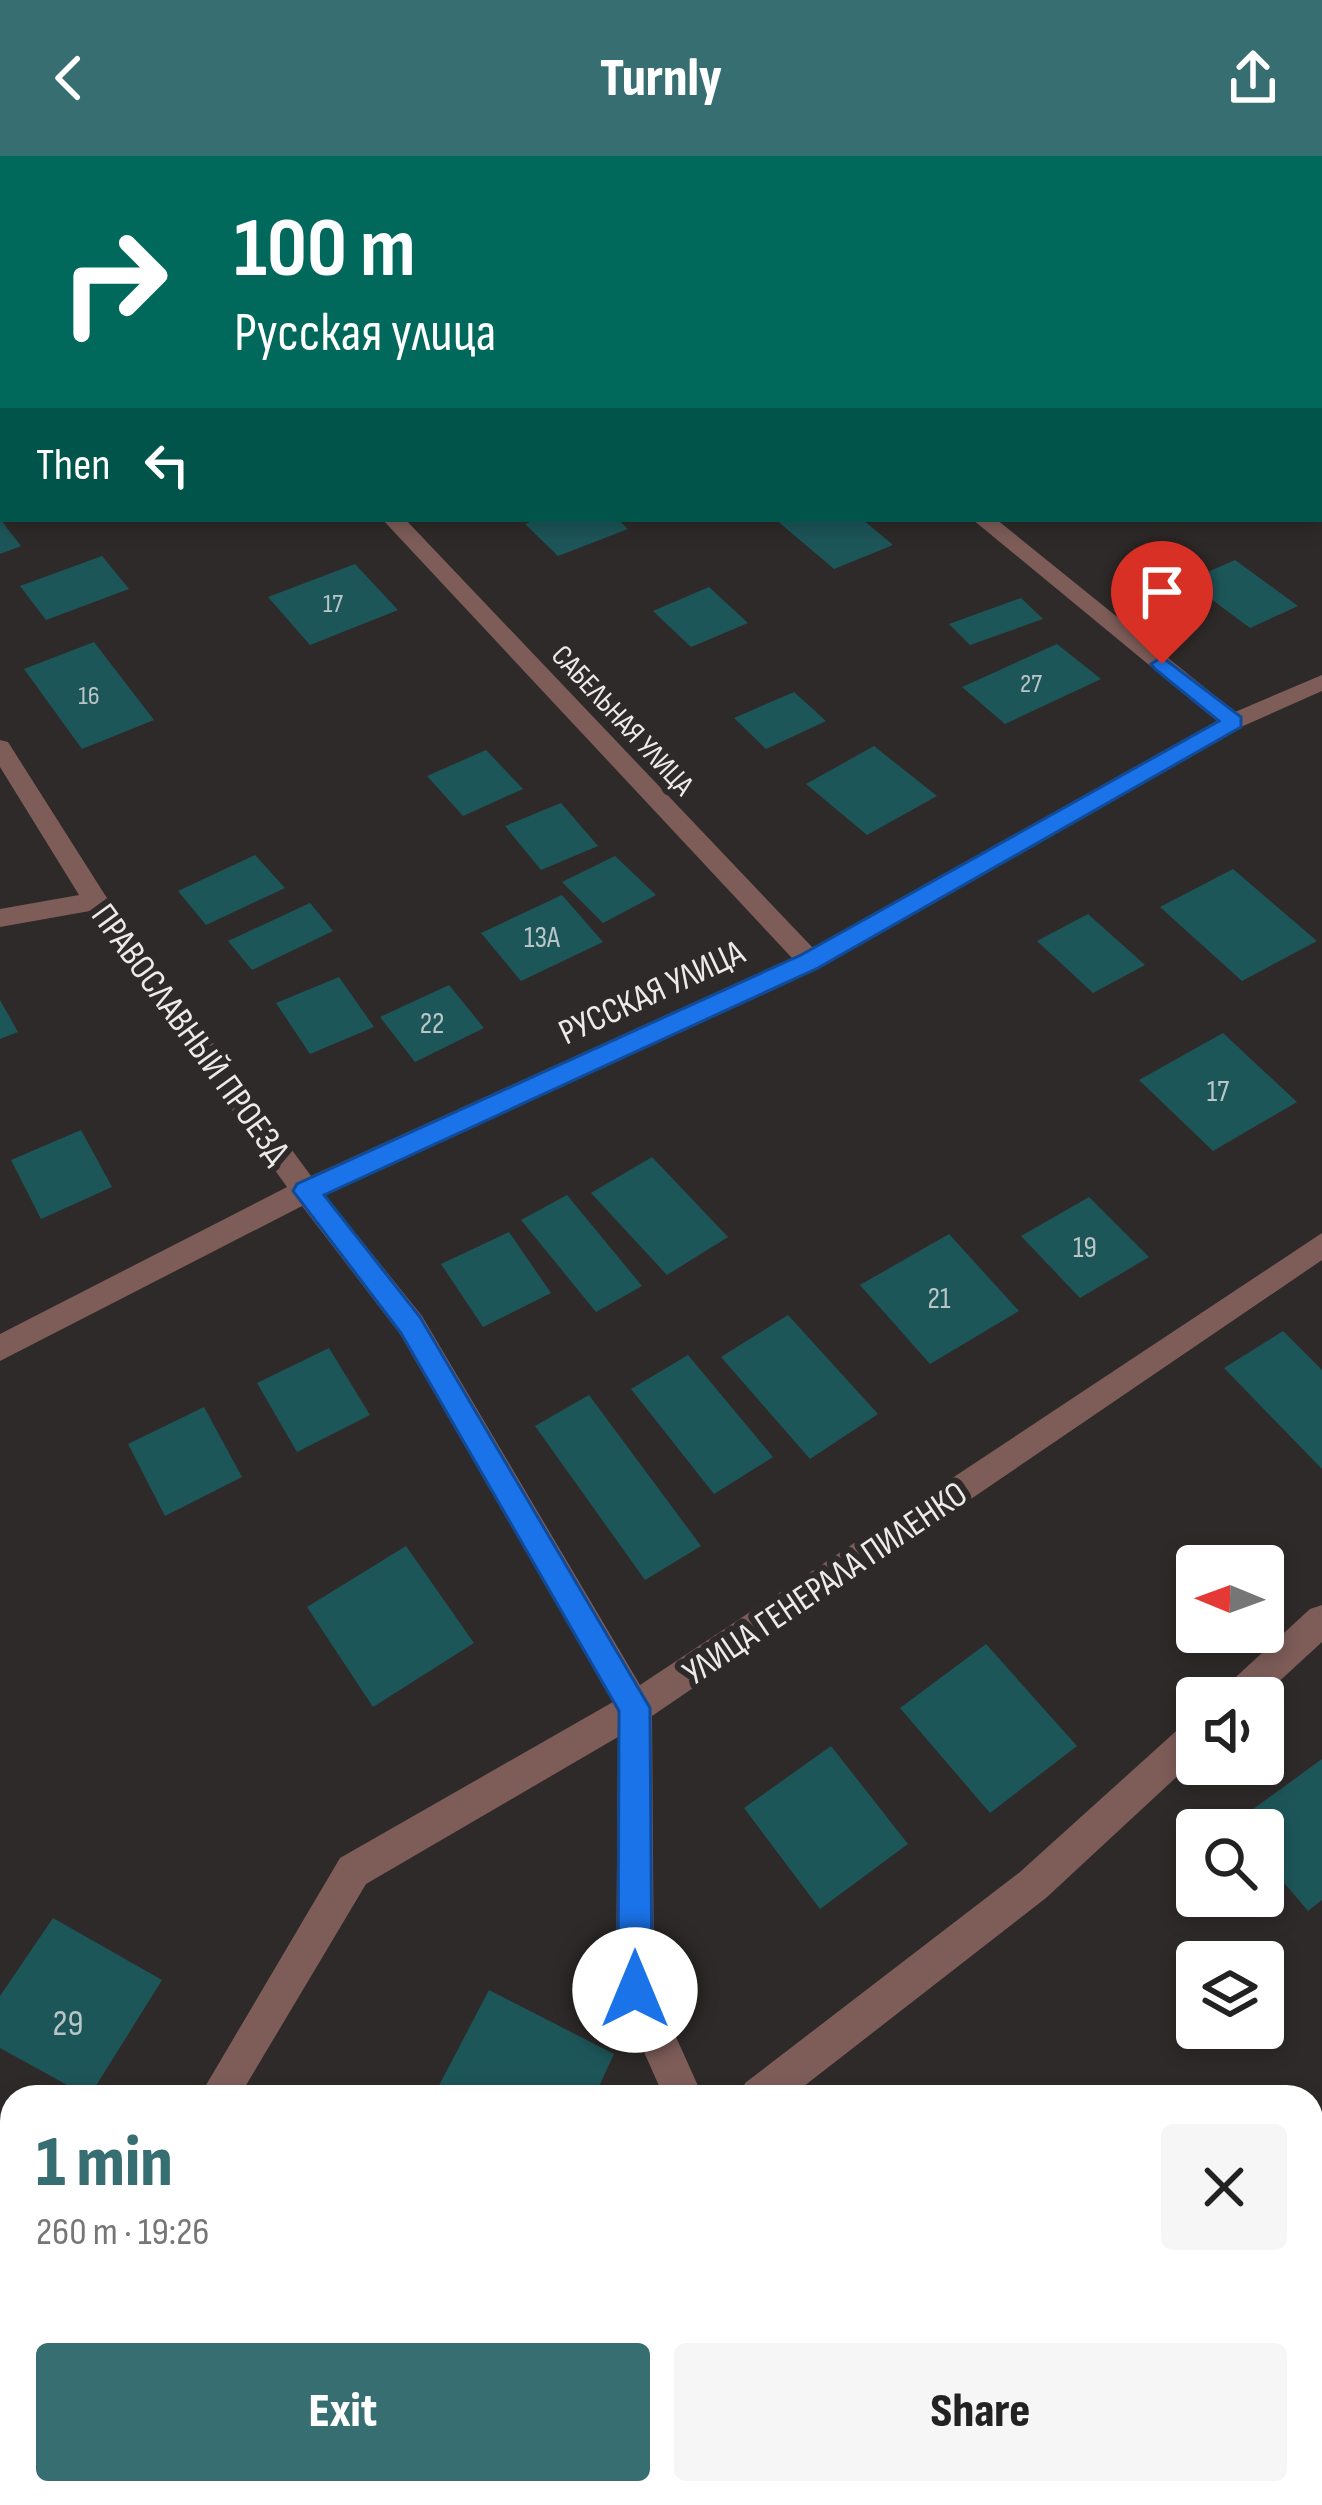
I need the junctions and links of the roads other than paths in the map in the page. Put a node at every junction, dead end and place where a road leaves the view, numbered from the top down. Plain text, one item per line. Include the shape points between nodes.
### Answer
1 (396, 522) edge
2 (986, 522) edge
3 (1322, 682) edge
4 (1234, 722) junction
5 (0, 748) edge
6 (96, 902) junction
7 (0, 918) edge
8 (810, 962) junction
9 (306, 1191) junction
10 (1322, 1245) edge
11 (0, 1348) edge
12 (1322, 1620) edge
13 (1260, 1677) edge
14 (635, 1708) junction
15 (1176, 1754) edge
16 (225, 2085) edge
17 (679, 2085) edge
18 (775, 2085) edge

1 - 8 street, САБЕЛЬНАЯ УЛИЦА
2 - 4 street
3 - 4 street, РУССКАЯ УЛИЦА
4 - 8 street, РУССКАЯ УЛИЦА
5 - 6 street, ПРАВОСЛАВНЫЙ ПРОЕЗД
6 - 7 street
6 - 9 street, ПРАВОСЛАВНЫЙ ПРОЕЗД
8 - 9 street, РУССКАЯ УЛИЦА
9 - 11 street, РУССКАЯ УЛИЦА
9 - 14 street, ПРАВОСЛАВНЫЙ ПРОЕЗД via 411,1325
10 - 14 street, УЛИЦА ГЕНЕРАЛА ПИЛЕНКО
12 - 13 street
14 - 16 street, УЛИЦА ГЕНЕРАЛА ПИЛЕНКО via 353,1871
14 - 17 street via 635,1990
15 - 18 street via 1034,1885

